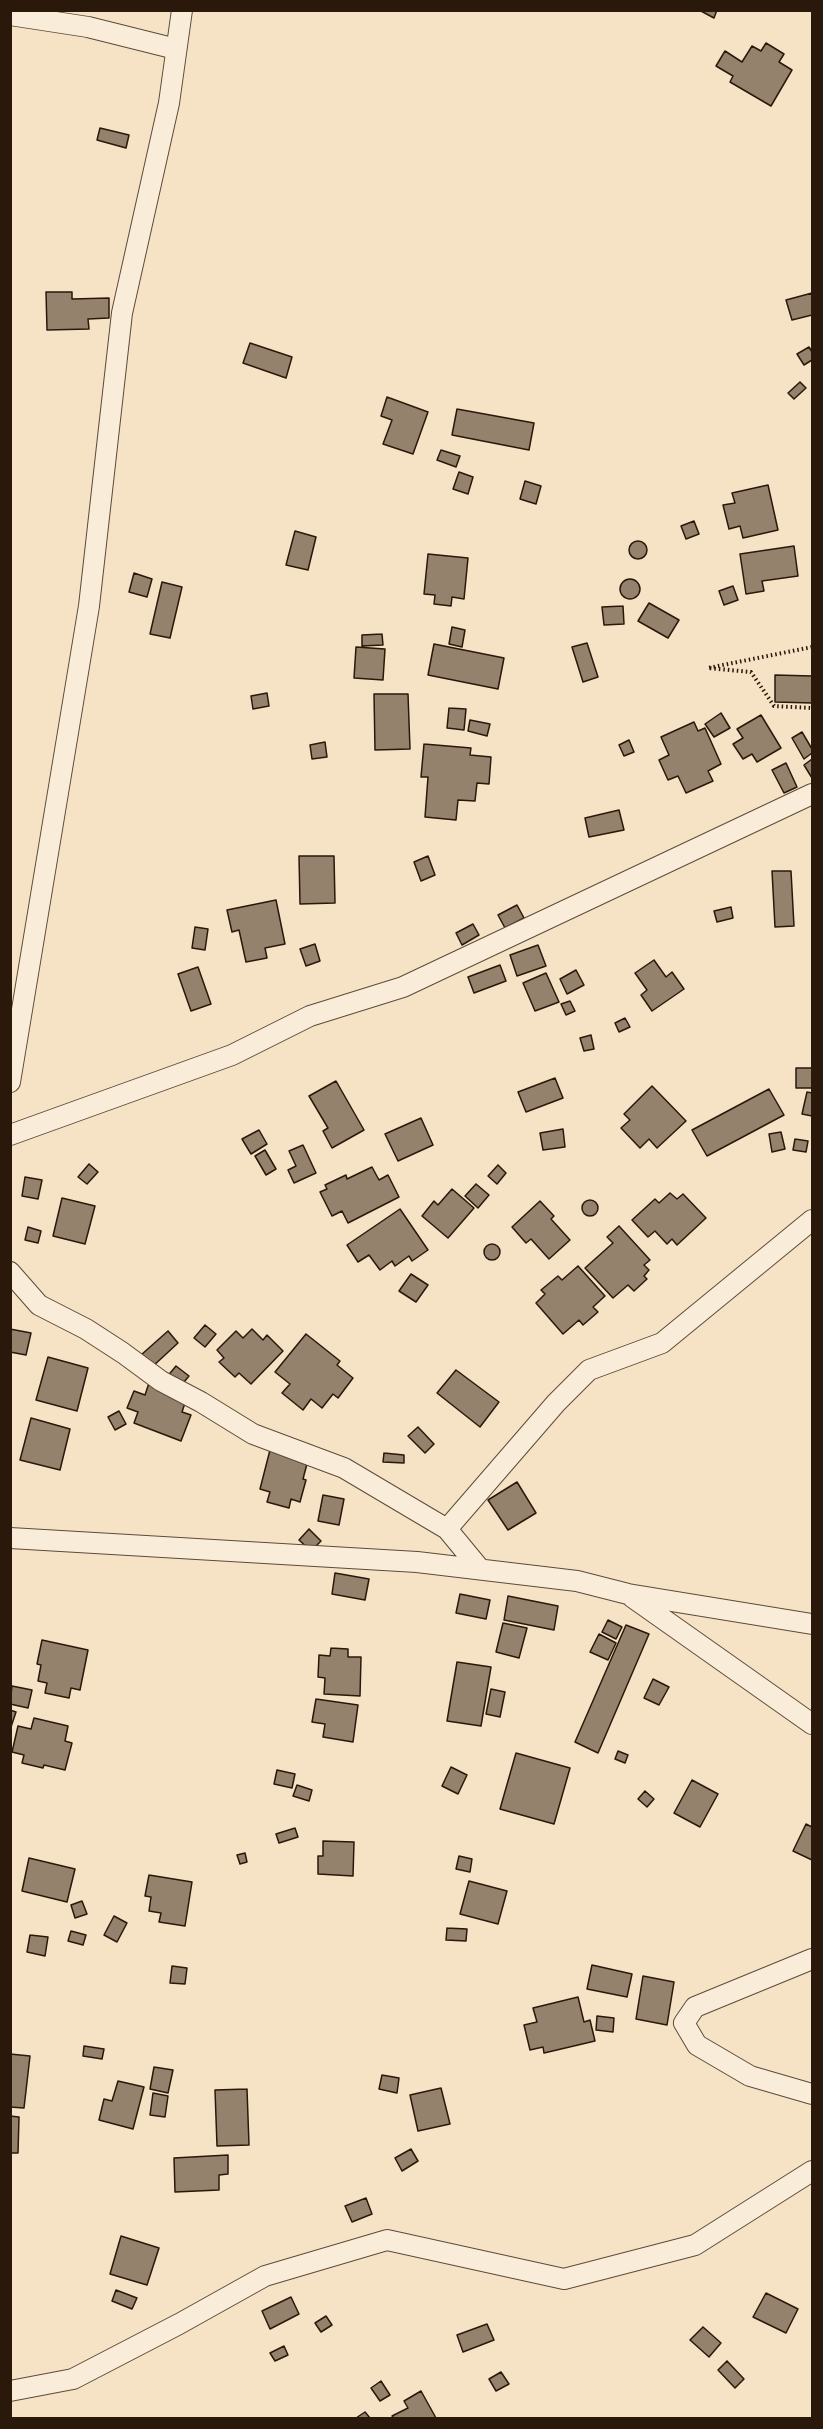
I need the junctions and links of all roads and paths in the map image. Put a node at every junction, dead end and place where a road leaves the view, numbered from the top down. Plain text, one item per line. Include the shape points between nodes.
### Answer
1 (182, 10) edge
2 (10, 15) edge
3 (176, 49) junction
4 (813, 647) edge
5 (813, 708) edge
6 (813, 794) edge
7 (10, 1082) edge
8 (10, 1135) edge
9 (813, 1220) edge
10 (10, 1272) edge
11 (447, 1529) junction
12 (10, 1538) edge
13 (480, 1569) junction
14 (627, 1594) junction
15 (813, 1624) edge
16 (813, 1724) edge
17 (813, 1959) edge
18 (813, 2094) edge
19 (813, 2171) edge
20 (10, 2391) edge

1 - 3 street
2 - 3 street via 88,27
3 - 7 street via 169,103 122,313 89,606
4 - 5 path via 708,668 751,672 774,706
6 - 8 street via 404,987 310,1016 232,1055
9 - 11 street via 662,1343 589,1370 556,1402
10 - 11 street via 39,1305 86,1329 161,1381 253,1434 344,1468
11 - 13 street
12 - 13 street
13 - 14 street via 577,1581
14 - 15 street
14 - 16 street
17 - 18 street via 695,2007 684,2023 698,2045 750,2076
19 - 20 street via 695,2245 564,2279 387,2240 265,2276 73,2379

